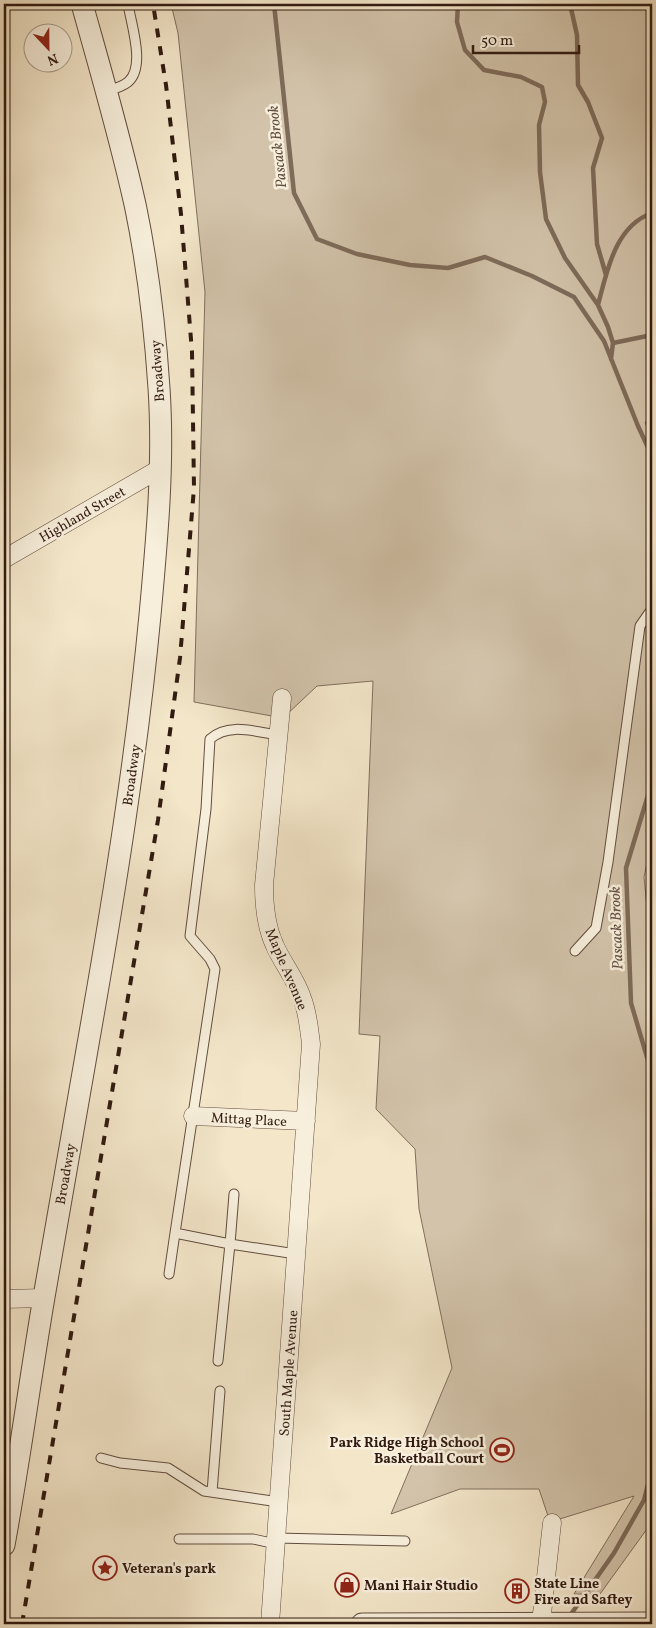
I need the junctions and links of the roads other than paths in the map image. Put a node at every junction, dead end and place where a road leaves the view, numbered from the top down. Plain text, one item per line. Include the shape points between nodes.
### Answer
1 (82, 4) edge
2 (128, 4) edge
3 (106, 92) junction
4 (161, 468) junction
5 (4, 559) edge
6 (652, 612) edge
7 (282, 698) dead end
8 (278, 735) junction
9 (575, 950) dead end
10 (193, 1116) junction
11 (306, 1121) junction
12 (234, 1194) dead end
13 (175, 1233) junction
14 (230, 1244) junction
15 (296, 1254) junction
16 (169, 1274) dead end
17 (44, 1298) junction
18 (4, 1299) edge
19 (218, 1361) dead end
20 (220, 1391) dead end
21 (101, 1458) dead end
22 (11, 1472) edge
23 (212, 1492) junction
24 (279, 1502) junction
25 (552, 1523) dead end
26 (179, 1539) dead end
27 (276, 1541) junction
28 (405, 1541) dead end
29 (4, 1545) edge
30 (561, 1623) edge
31 (652, 1623) edge
32 (270, 1624) edge
33 (362, 1624) edge
34 (387, 1624) edge

1 - 3 street, Broadway
2 - 3 lane via 137,54 135,72 126,84
3 - 4 street, Broadway via 136,208 147,268 159,389
4 - 5 street, Highland Street
4 - 17 street, Broadway via 146,650 120,854
6 - 9 lane via 640,626 596,928
7 - 8 street, Maple Avenue
8 - 10 lane via 230,729 218,732 210,739 206,808 190,936 215,969
8 - 11 street, Maple Avenue via 264,905 275,946 303,998 308,1021 311,1044
10 - 11 street, Mittag Place
10 - 13 lane
11 - 15 street, South Maple Avenue
12 - 14 lane
13 - 14 lane
13 - 16 lane
14 - 15 lane
14 - 19 lane
15 - 24 street, South Maple Avenue
17 - 18 street
17 - 22 street, Broadway
20 - 23 lane
21 - 23 lane via 168,1468 204,1491
22 - 29 street, Broadway
23 - 24 lane
24 - 27 street, South Maple Avenue
25 - 30 street
26 - 27 lane
27 - 28 lane
27 - 32 street, South Maple Avenue
30 - 31 street
30 - 34 street
33 - 34 street

